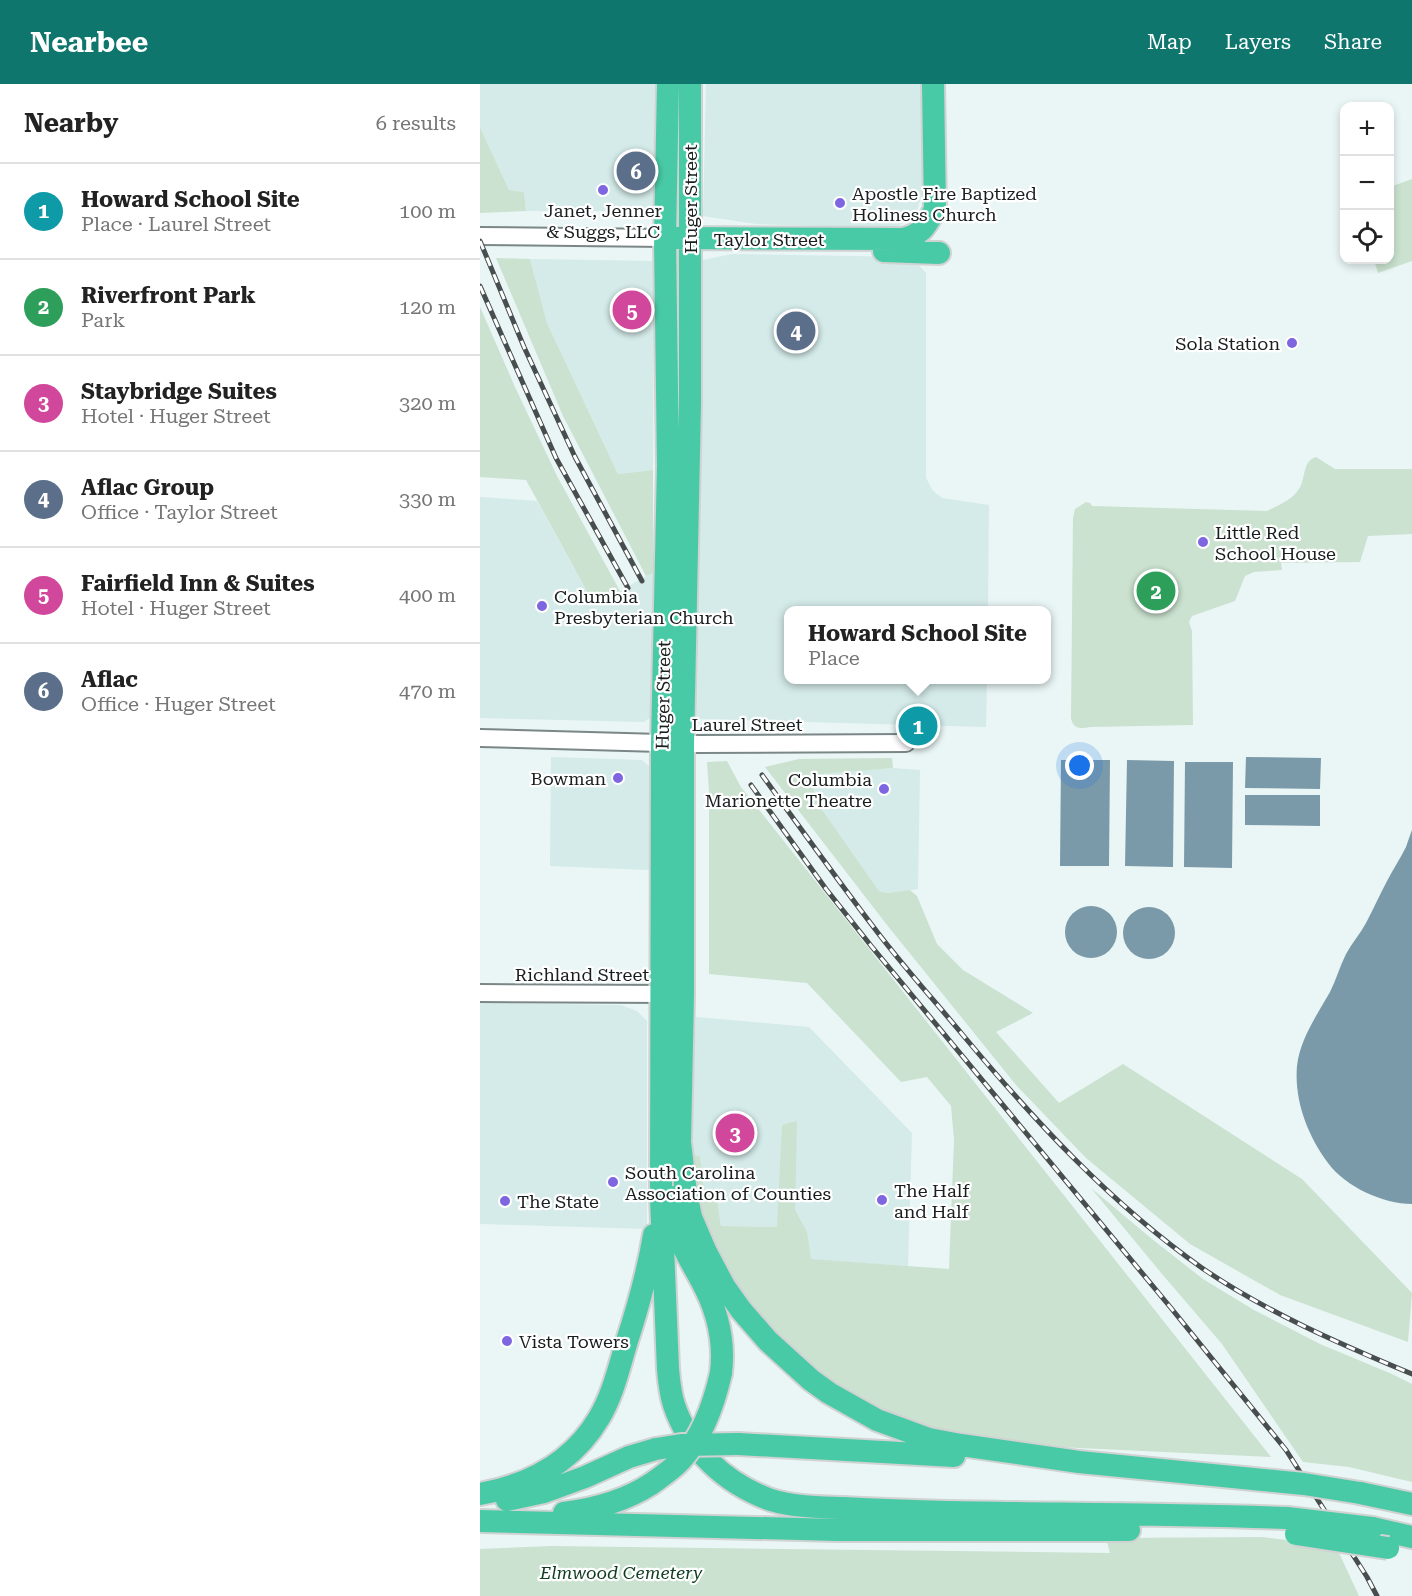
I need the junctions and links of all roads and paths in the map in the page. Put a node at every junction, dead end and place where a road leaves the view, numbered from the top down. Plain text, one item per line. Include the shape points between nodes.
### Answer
1 (668, 84) edge
2 (690, 84) edge
3 (933, 84) edge
4 (480, 236) edge
5 (665, 238) junction
6 (690, 238) junction
7 (843, 239) junction
8 (939, 253) dead end
9 (480, 738) edge
10 (906, 743) dead end
11 (673, 744) junction
12 (480, 993) edge
13 (672, 994) junction
14 (680, 1142) junction
15 (661, 1198) junction
16 (1079, 1462) junction
17 (480, 1494) edge
18 (1412, 1504) edge
19 (482, 1515) edge
20 (1292, 1526) junction
21 (1412, 1537) edge
22 (1412, 1553) edge

1 - 5 highway, Huger Street
2 - 6 highway, Huger Street
3 - 7 highway, Taylor Street via 935,209 927,225 909,238
4 - 5 street, Taylor Street
5 - 6 highway, Taylor Street
5 - 11 highway, Huger Street
6 - 7 highway, Taylor Street
6 - 11 highway, Huger Street via 690,403
7 - 8 highway via 880,251
9 - 11 street, Laurel Street
10 - 11 street, Laurel Street
11 - 13 highway, Huger Street
12 - 13 street, Richland Street
13 - 14 highway, Huger Street
13 - 15 highway, Huger Street
14 - 16 highway via 691,1217 714,1269 758,1329 811,1380 877,1420 929,1438
14 - 19 highway, bridge via 676,1215 682,1245 716,1315 723,1358 706,1419 690,1449 673,1468 626,1498 579,1511
15 - 17 highway via 651,1256 631,1330 599,1418 560,1462 527,1481
15 - 20 highway via 668,1369 674,1406 698,1449 721,1473 744,1488 770,1499 804,1506
16 - 18 highway, bridge via 1286,1482
16 - 19 highway, bridge via 681,1444 629,1457 544,1492 500,1501
19 - 20 highway via 837,1530
20 - 21 highway, bridge via 1372,1528
20 - 22 highway, bridge

